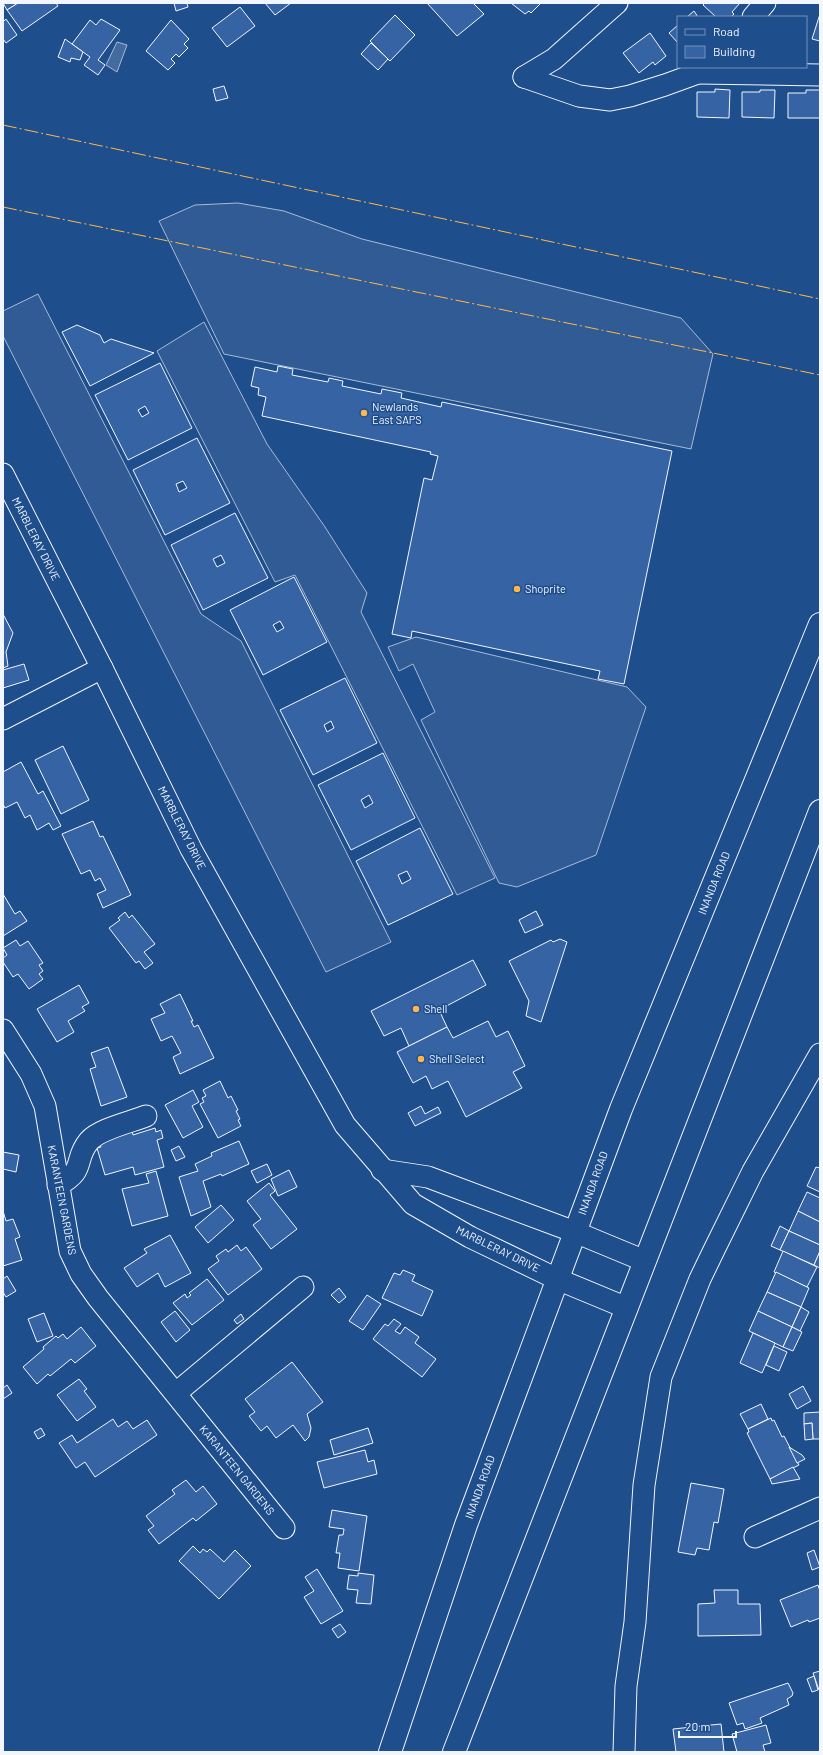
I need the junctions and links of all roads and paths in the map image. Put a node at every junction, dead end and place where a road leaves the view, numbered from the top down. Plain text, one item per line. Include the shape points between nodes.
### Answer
1 (617, 3) edge
2 (765, 3) edge
3 (753, 16) edge
4 (701, 70) edge
5 (820, 76) edge
6 (3, 474) edge
7 (820, 624) edge
8 (102, 668) junction
9 (3, 719) edge
10 (820, 811) edge
11 (3, 1030) edge
12 (820, 1054) edge
13 (146, 1116) dead end
14 (382, 1170) junction
15 (58, 1185) junction
16 (575, 1232) junction
17 (645, 1261) junction
18 (557, 1279) junction
19 (303, 1288) dead end
20 (627, 1308) junction
21 (176, 1393) junction
22 (820, 1508) edge
23 (284, 1528) dead end
24 (755, 1537) dead end
25 (390, 1752) edge
26 (454, 1752) edge
27 (624, 1752) edge

1 - 4 street via 554,59 524,77 578,96 610,100 630,96
2 - 3 street
4 - 5 street
6 - 8 street, MARBLERAY DRIVE
7 - 16 main road, INANDA ROAD via 621,1109
8 - 9 street
8 - 14 street, MARBLERAY DRIVE via 191,849 284,1018 345,1125
10 - 17 main road
11 - 15 street, KARANTEEN GARDENS via 31,1074 45,1106
12 - 27 street via 753,1171 714,1250 697,1285 661,1377 644,1485 635,1622 626,1686
13 - 15 street via 94,1137 86,1146 74,1175
14 - 16 street via 428,1177
14 - 18 street, MARBLERAY DRIVE via 413,1204 470,1237
15 - 21 street, KARANTEEN GARDENS via 70,1251 81,1274
16 - 17 street
16 - 18 main road, INANDA ROAD
17 - 20 main road
18 - 20 street, MARBLERAY DRIVE
18 - 25 main road, INANDA ROAD via 466,1525
19 - 21 street
20 - 26 main road
21 - 23 street, KARANTEEN GARDENS
22 - 24 street

